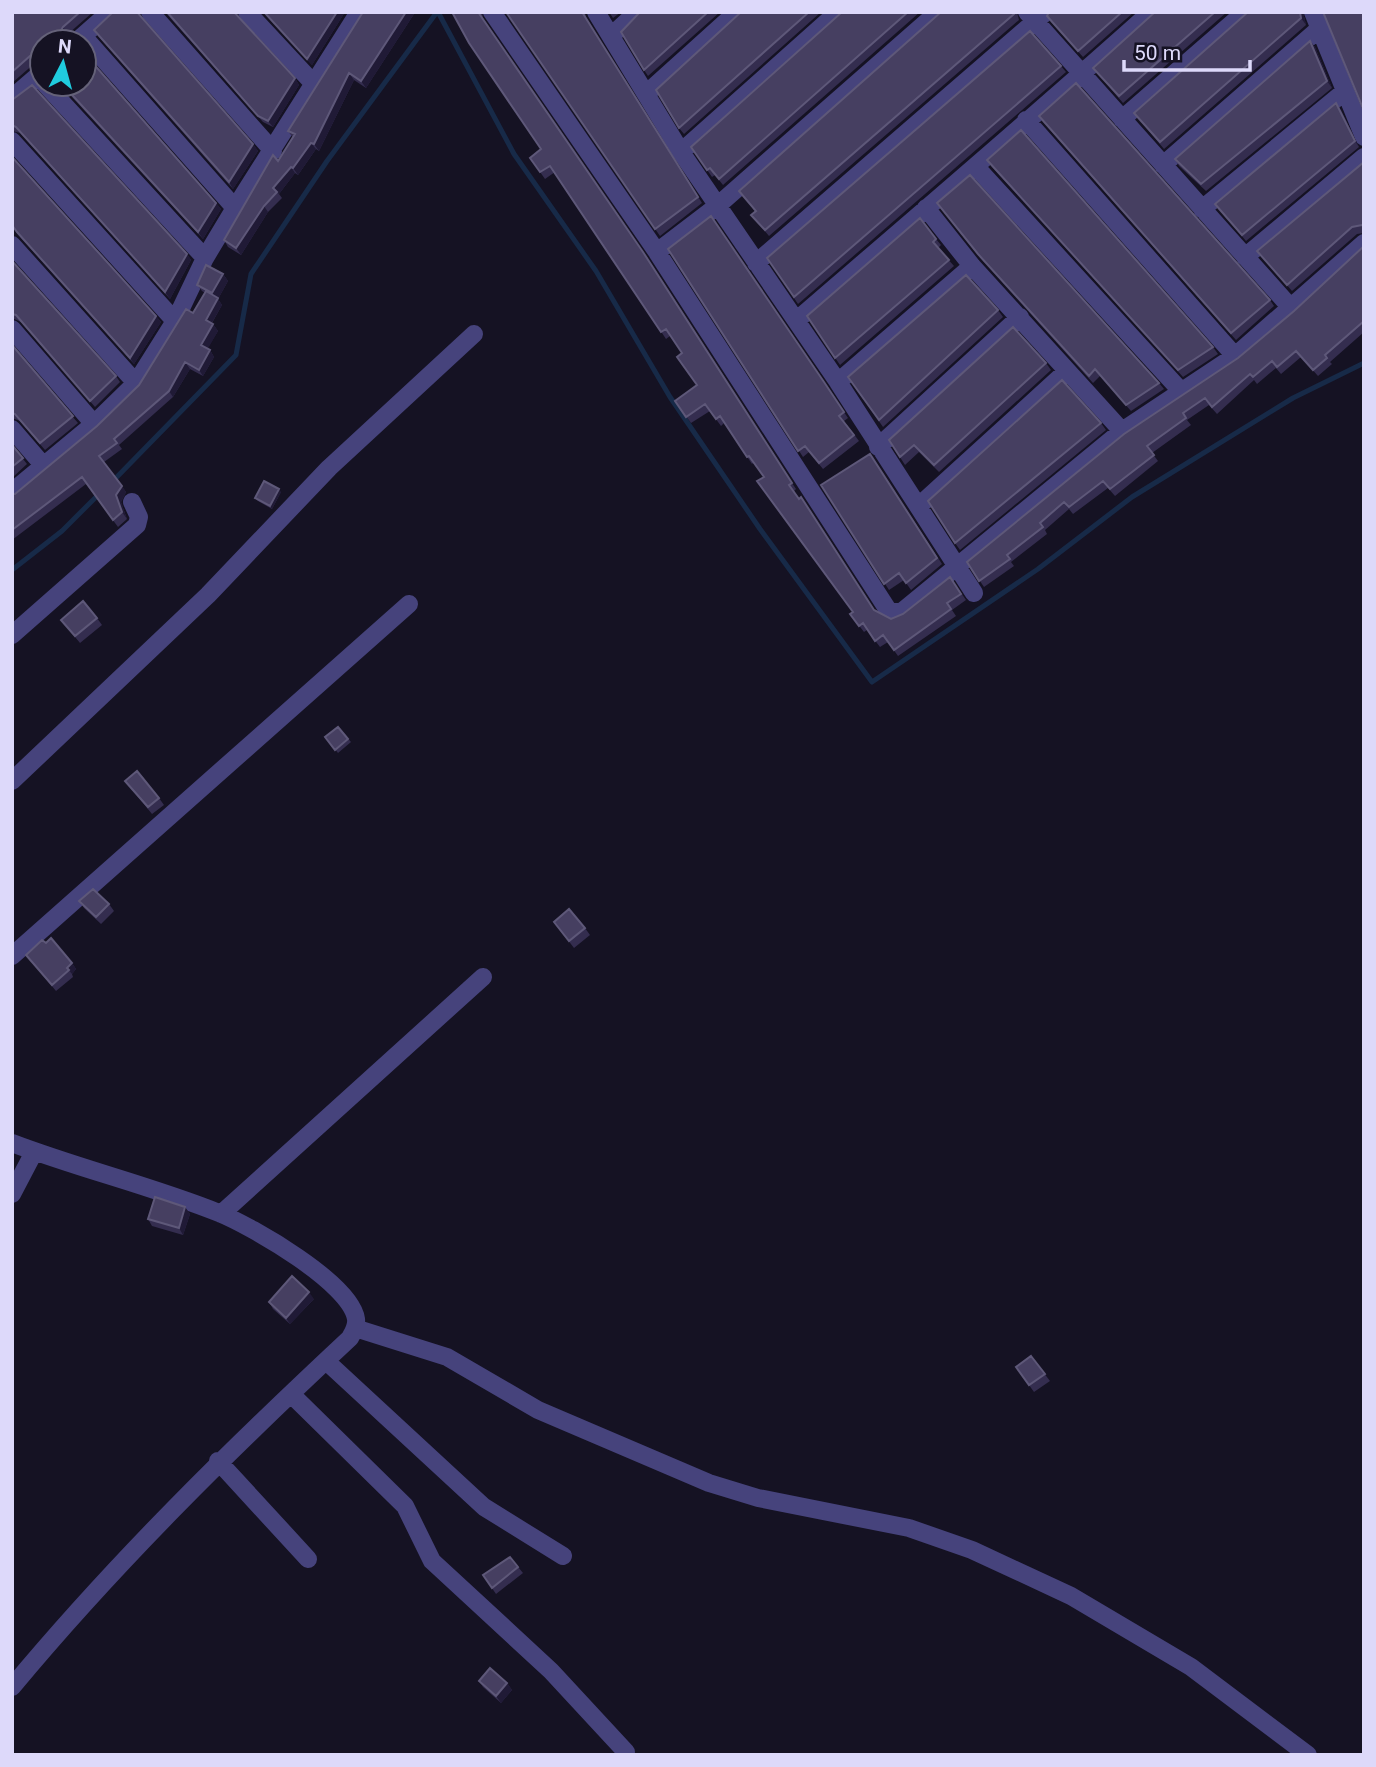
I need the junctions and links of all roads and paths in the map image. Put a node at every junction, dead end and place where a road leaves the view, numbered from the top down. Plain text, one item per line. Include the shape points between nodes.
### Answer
1 (110, 12) edge
2 (150, 12) edge
3 (247, 12) edge
4 (492, 12) edge
5 (596, 12) edge
6 (637, 12) edge
7 (737, 12) edge
8 (838, 12) edge
9 (938, 12) edge
10 (1151, 12) edge
11 (1245, 12) edge
12 (353, 15) edge
13 (1036, 15) edge
14 (1316, 20) edge
15 (92, 28) edge
16 (611, 36) junction
17 (98, 59) edge
18 (1082, 74) junction
19 (313, 83) junction
20 (28, 87) edge
21 (1344, 92) junction
22 (646, 94) junction
23 (12, 98) edge
24 (60, 98) edge
25 (1122, 118) junction
26 (1026, 120) junction
27 (1364, 136) edge
28 (12, 141) edge
29 (273, 150) junction
30 (681, 152) junction
31 (1364, 157) edge
32 (1163, 165) junction
33 (977, 168) junction
34 (716, 207) junction
35 (234, 208) junction
36 (926, 208) junction
37 (1202, 209) junction
38 (1364, 243) edge
39 (12, 245) edge
40 (657, 252) junction
41 (1245, 257) junction
42 (205, 258) junction
43 (755, 263) junction
44 (972, 266) junction
45 (1292, 309) junction
46 (1020, 317) junction
47 (797, 320) junction
48 (175, 321) junction
49 (12, 329) edge
50 (474, 334) dead end
51 (1235, 356) junction
52 (1067, 371) junction
53 (838, 382) junction
54 (136, 383) junction
55 (1181, 391) junction
56 (94, 424) junction
57 (12, 429) edge
58 (1122, 431) junction
59 (878, 447) junction
60 (43, 465) junction
61 (12, 492) edge
62 (132, 502) dead end
63 (920, 505) junction
64 (956, 566) junction
65 (974, 593) dead end
66 (409, 604) dead end
67 (12, 635) edge
68 (12, 781) edge
69 (12, 956) edge
70 (483, 977) dead end
71 (12, 1143) edge
72 (34, 1152) junction
73 (12, 1194) edge
74 (221, 1214) junction
75 (355, 1328) junction
76 (326, 1361) junction
77 (291, 1394) junction
78 (218, 1461) junction
79 (562, 1556) dead end
80 (308, 1559) dead end
81 (12, 1687) edge
82 (626, 1752) dead end
83 (1308, 1755) edge

1 - 15 street
2 - 29 street
3 - 19 street
4 - 40 street
5 - 16 street
6 - 16 street
7 - 22 street
8 - 30 street
9 - 34 street
10 - 18 street
11 - 25 street
12 - 19 street
13 - 18 street
13 - 43 street
14 - 21 street
14 - 32 street
16 - 22 street
17 - 35 street
18 - 25 street
18 - 26 street
19 - 29 street
20 - 23 street
21 - 27 street
21 - 37 street
22 - 30 street
24 - 42 street
25 - 32 street
26 - 33 street
26 - 51 street
28 - 48 street
29 - 35 street
30 - 34 street
31 - 41 street
32 - 37 street
33 - 36 street
33 - 55 street
34 - 40 street
34 - 43 street
35 - 42 street
36 - 44 street
36 - 47 street
37 - 41 street
38 - 45 street
39 - 54 street
40 - 64 street via 888,610 904,610
41 - 45 street
42 - 48 street
43 - 47 street
44 - 46 street
44 - 53 street
45 - 51 street
46 - 52 street
46 - 59 street
47 - 53 street
48 - 54 street
49 - 56 street
50 - 68 street via 329,468 208,595
51 - 55 street
52 - 58 street
52 - 63 street
53 - 59 street
54 - 56 street
55 - 58 street
56 - 60 street
57 - 60 street
58 - 64 street
59 - 63 street
60 - 61 street
62 - 67 street via 139,517 137,525
63 - 64 street
64 - 65 street
66 - 69 street
70 - 74 street
71 - 72 street
72 - 73 street
72 - 74 street
74 - 75 street via 314,1268 350,1306
75 - 76 street via 350,1339
75 - 83 street via 447,1357 538,1410 709,1483 758,1499 909,1528 972,1550 1071,1596 1191,1667
76 - 77 street
76 - 79 street via 484,1507
77 - 78 street
77 - 82 street via 405,1506 432,1560 551,1671
78 - 80 street
78 - 81 street

